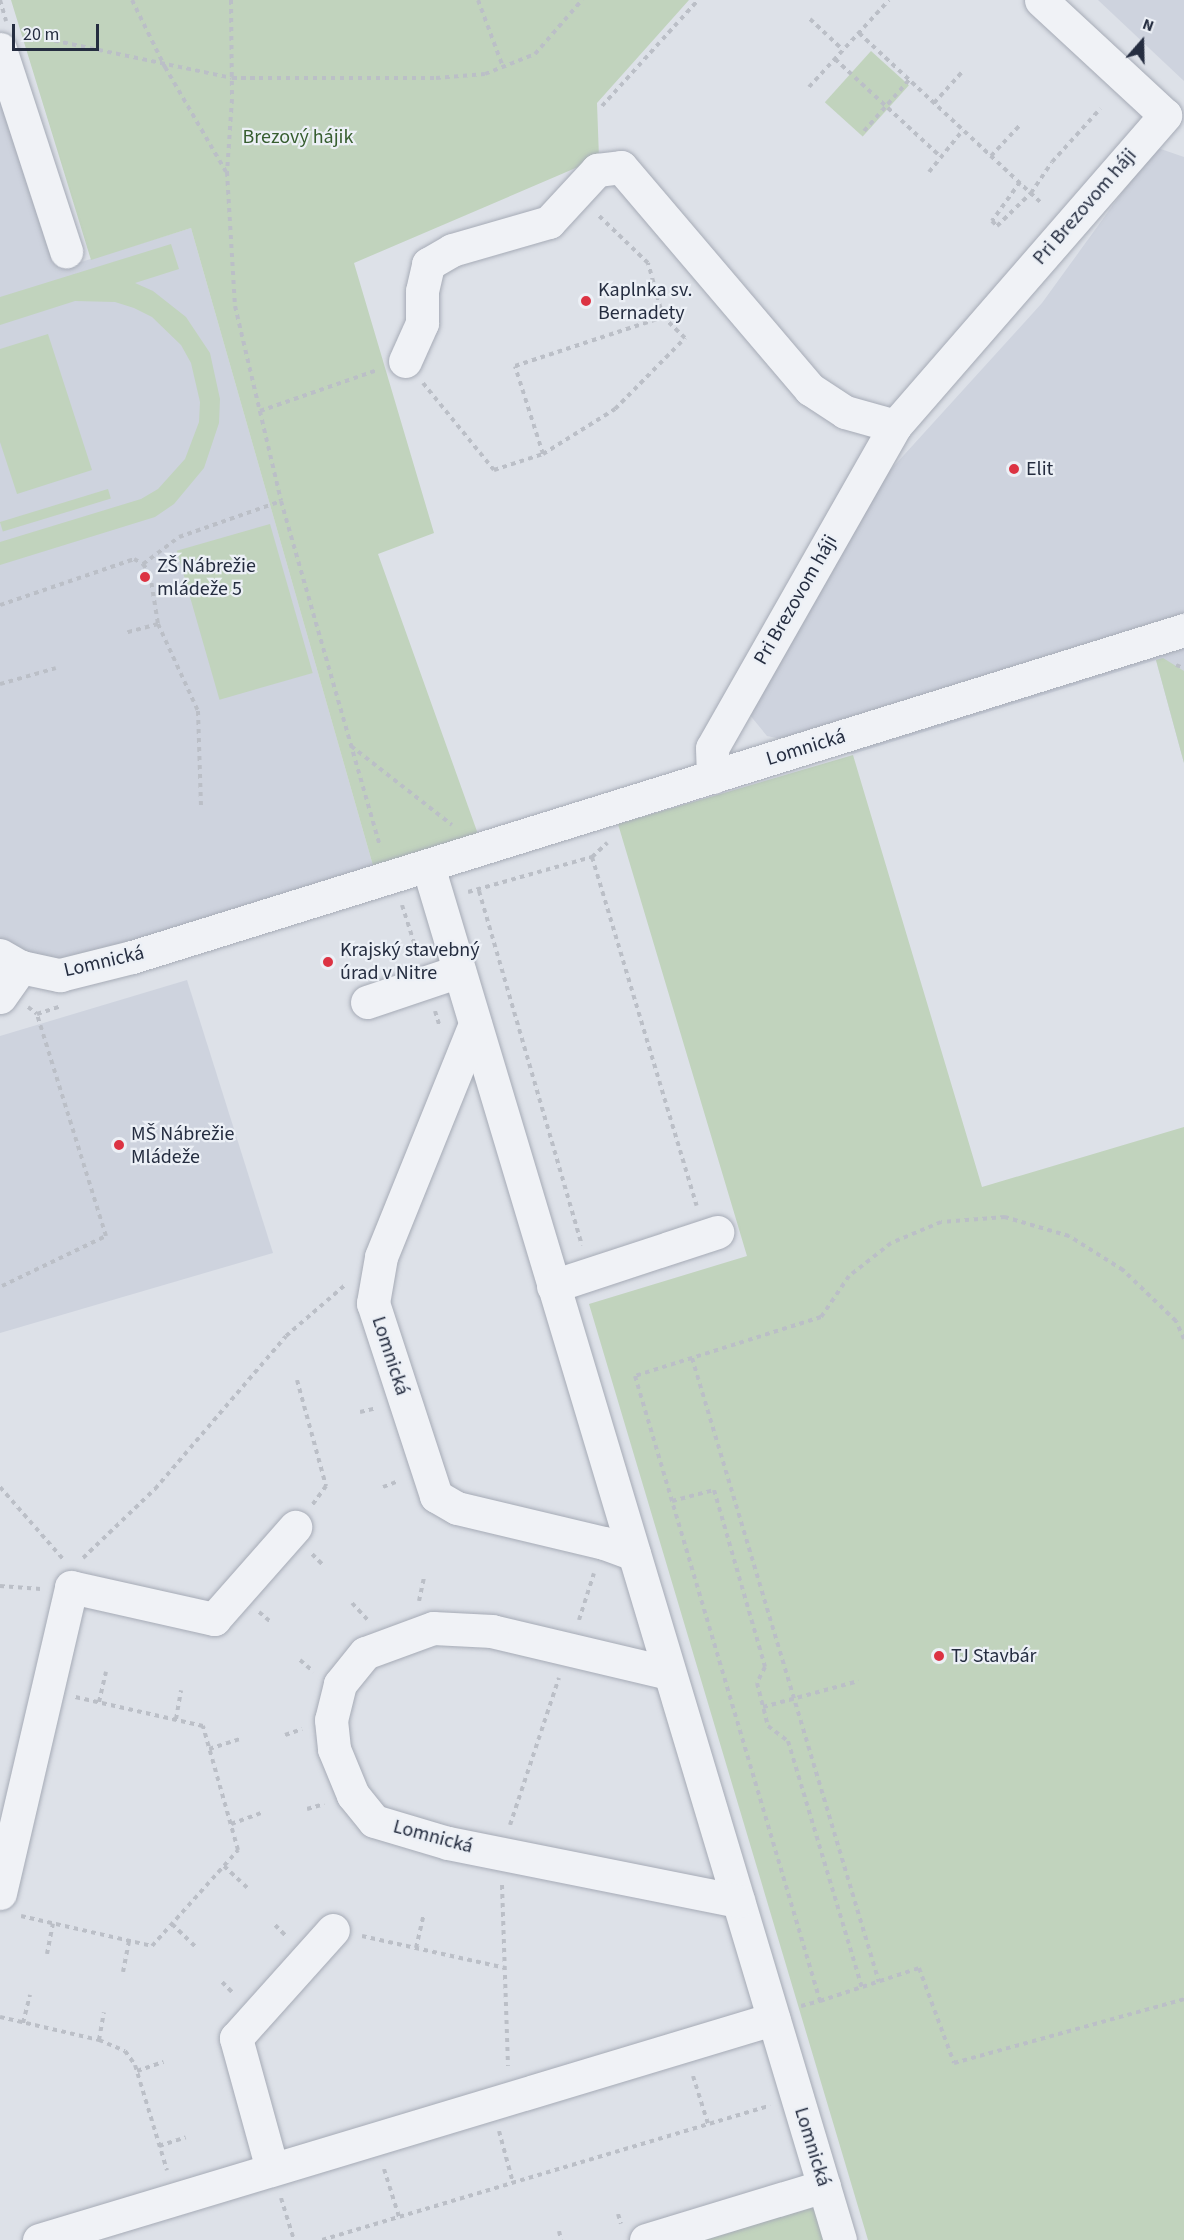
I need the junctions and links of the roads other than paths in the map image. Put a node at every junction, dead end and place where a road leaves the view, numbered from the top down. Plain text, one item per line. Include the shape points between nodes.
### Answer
1 (1041, 0) edge
2 (10, 39) edge
3 (66, 251) dead end
4 (405, 361) road end
5 (895, 426) junction
6 (1184, 630) edge
7 (713, 777) junction
8 (428, 866) junction
9 (10, 961) edge
10 (459, 971) junction
11 (0, 997) edge
12 (367, 1002) dead end
13 (475, 1024) junction
14 (708, 1223) road end
15 (553, 1286) junction
16 (295, 1527) road end
17 (619, 1548) junction
18 (669, 1673) junction
19 (738, 1901) junction
20 (5, 1903) edge
21 (333, 1930) road end
22 (783, 2014) junction
23 (272, 2169) junction
24 (824, 2186) junction
25 (39, 2240) edge
26 (646, 2240) edge
27 (840, 2240) edge

1 - 5 street, Pri Brezovom háji via 1165,115
2 - 3 street
4 - 5 street via 422,323 422,291 428,264 452,250 549,222 597,170 621,167 810,388 845,412
5 - 7 street, Pri Brezovom háji via 712,748
6 - 7 street, Lomnická
7 - 8 street, Lomnická
8 - 9 street, Lomnická via 132,957 60,975
8 - 10 street, Lomnická
9 - 11 street, Lomnická
10 - 12 street
10 - 13 street, Lomnická
13 - 15 street, Lomnická
13 - 17 street, Lomnická via 381,1257 373,1304 436,1496 457,1508
14 - 15 street
15 - 17 street, Lomnická
16 - 20 street via 214,1619 77,1584 46,1691
17 - 18 street, Lomnická
18 - 19 street, Lomnická
18 - 19 street, Lomnická via 492,1631 434,1628 365,1653 340,1684 331,1720 334,1749 353,1795 374,1821 409,1833
19 - 22 street, Lomnická
21 - 23 street via 236,2038
22 - 23 street
22 - 24 street, Lomnická
23 - 25 street
24 - 26 street
24 - 27 street, Lomnická

